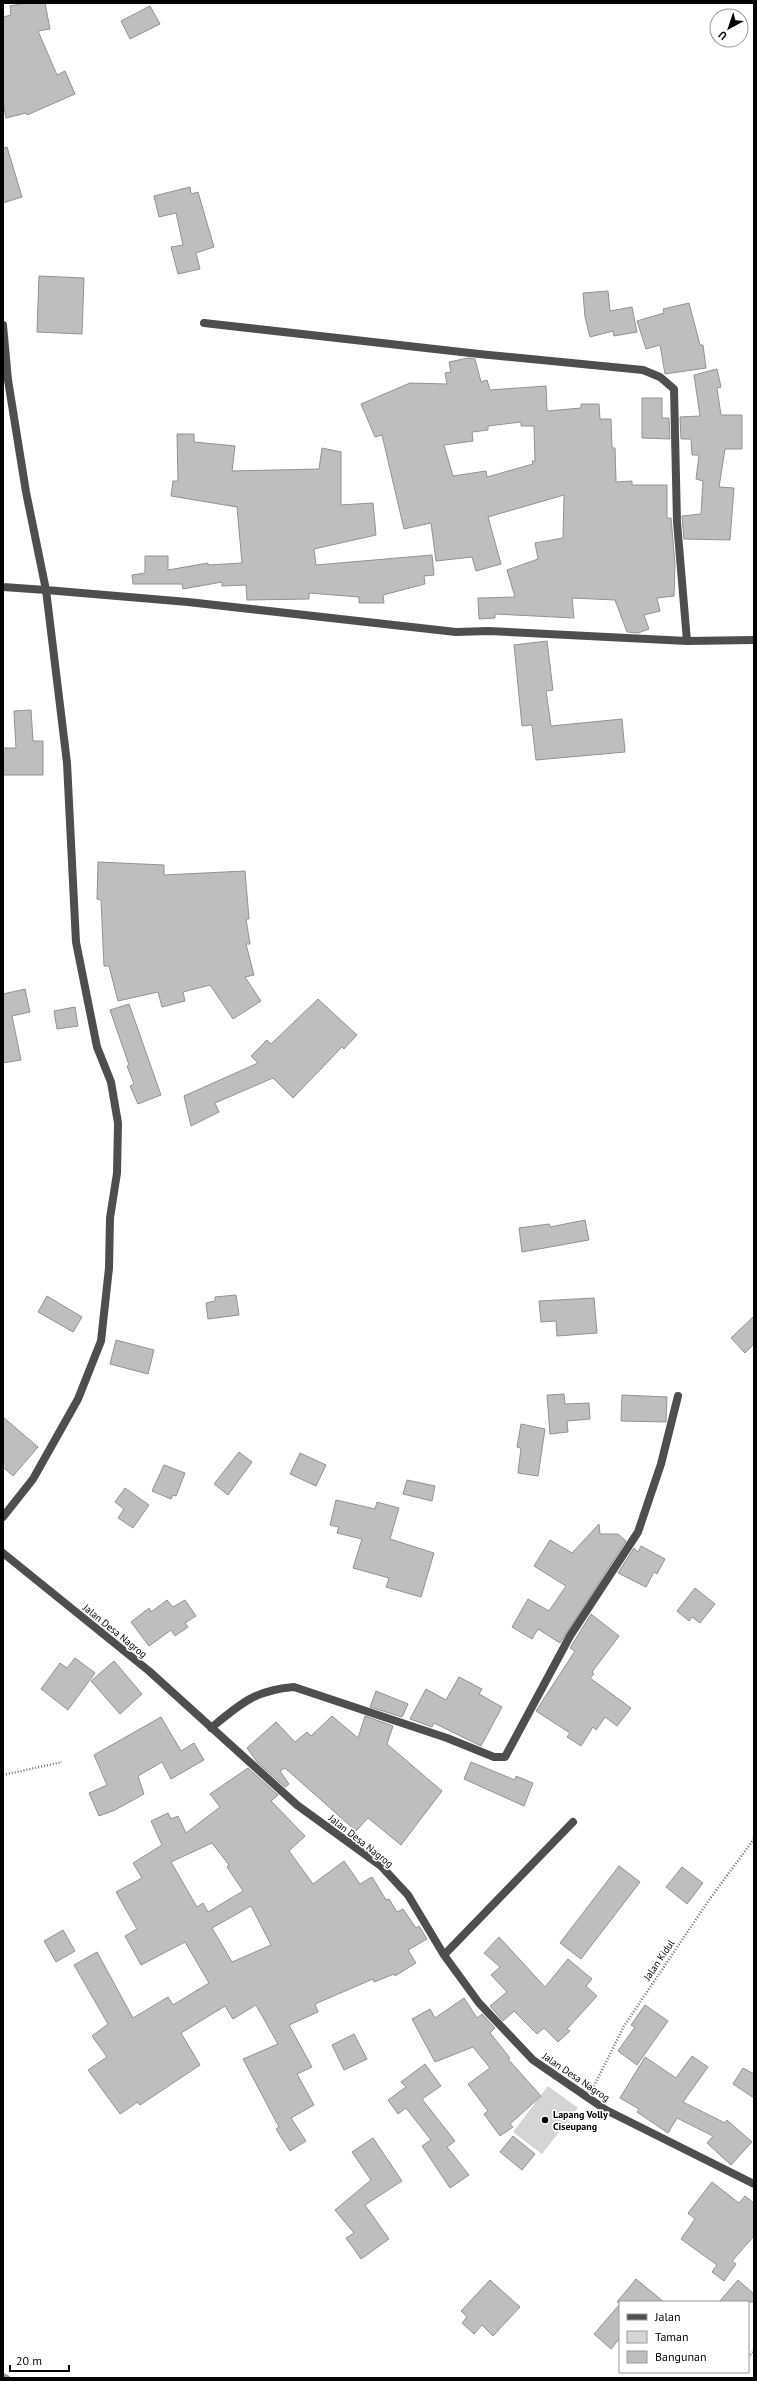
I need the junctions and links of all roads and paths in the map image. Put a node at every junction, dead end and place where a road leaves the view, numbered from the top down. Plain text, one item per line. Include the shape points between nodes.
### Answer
1 (204, 323) dead end
2 (3, 325) edge
3 (3, 587) edge
4 (46, 590) junction
5 (754, 640) edge
6 (687, 641) junction
7 (678, 1396) dead end
8 (3, 1517) edge
9 (3, 1553) edge
10 (211, 1728) junction
11 (62, 1762) dead end
12 (3, 1775) edge
13 (573, 1822) dead end
14 (754, 1839) edge
15 (444, 1955) junction
16 (588, 2098) junction
17 (754, 2184) edge

1 - 6 street via 643,370 660,377 674,389 676,408 677,522
2 - 4 street via 8,380 26,492
3 - 4 street
4 - 6 street via 196,603 456,632 488,631
4 - 8 street via 67,763 76,942 97,1047 111,1082 118,1123 117,1173 110,1218 109,1268 101,1341 78,1399 33,1479
5 - 6 street
7 - 10 street via 661,1464 641,1527 570,1636 505,1757 494,1758 447,1738 294,1687 272,1689 239,1704
9 - 10 street, Jalan Desa Nagrog via 149,1671
10 - 15 street, Jalan Desa Nagrog via 297,1805 381,1866 408,1895
11 - 12 path
13 - 15 street
14 - 16 path, Jalan Kidul via 709,1900 624,2026
15 - 16 street, Jalan Desa Nagrog via 479,2003 533,2060
16 - 17 street, Jalan Desa Nagrog via 606,2110

